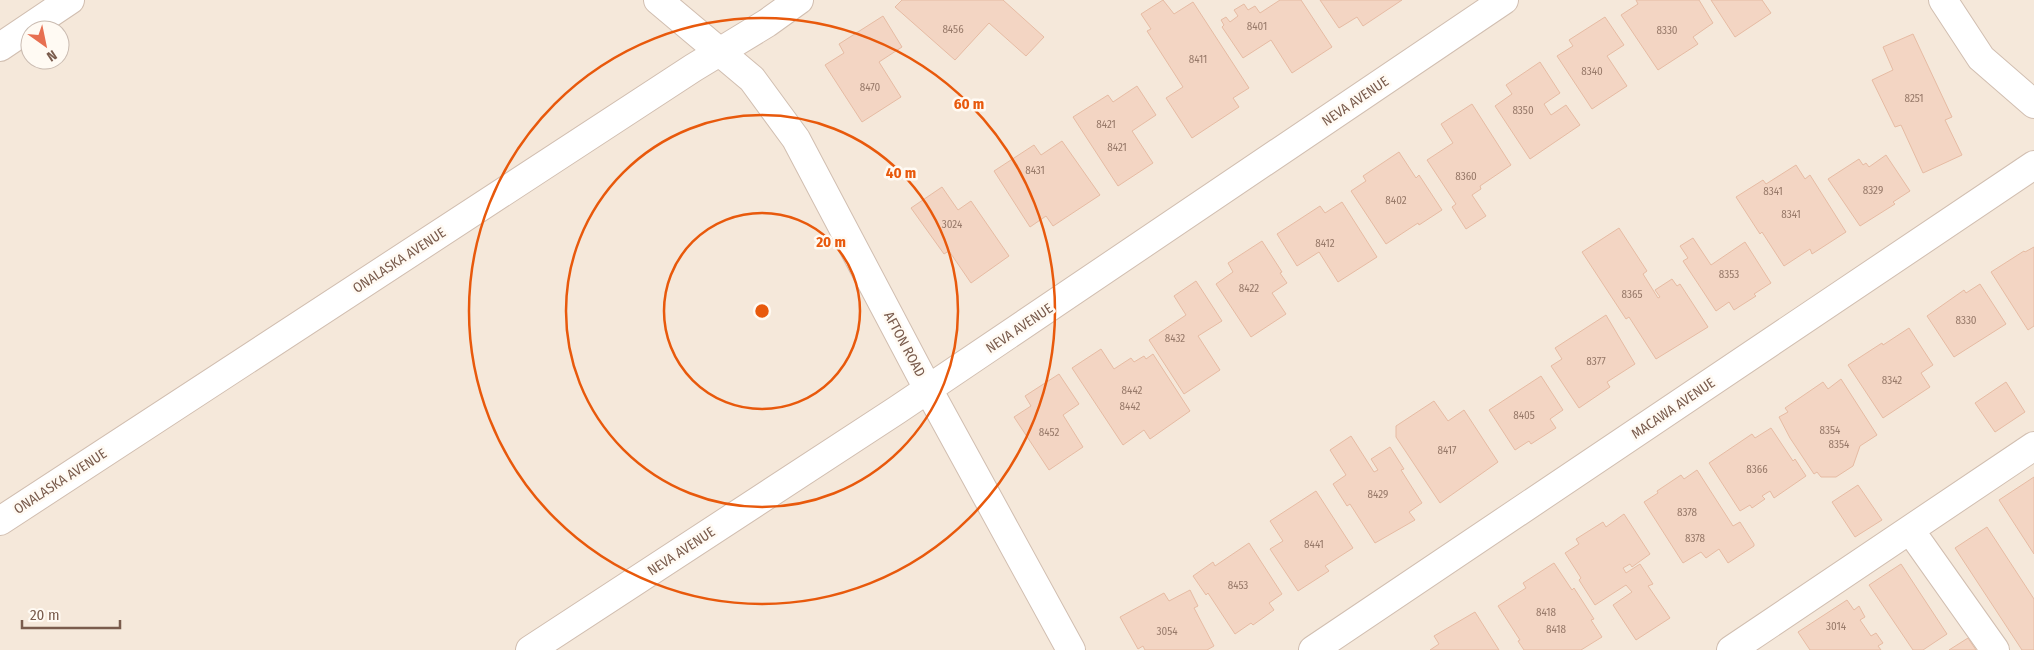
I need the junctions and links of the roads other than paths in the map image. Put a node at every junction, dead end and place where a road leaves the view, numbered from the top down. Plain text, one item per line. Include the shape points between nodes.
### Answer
1 (70, 0) edge
2 (658, 0) edge
3 (799, 0) edge
4 (1504, 0) edge
5 (1943, 0) edge
6 (0, 47) edge
7 (721, 51) junction
8 (2034, 104) edge
9 (2034, 165) edge
10 (928, 389) junction
11 (2034, 446) edge
12 (0, 521) edge
13 (1910, 530) junction
14 (530, 650) edge
15 (1071, 650) edge
16 (1313, 650) edge
17 (1731, 650) edge
18 (1995, 650) edge

1 - 6 street
2 - 7 street, AFTON ROAD
3 - 7 street, ONALASKA AVENUE
4 - 10 street, NEVA AVENUE
5 - 8 street via 1981,58
7 - 10 street, AFTON ROAD via 752,79 796,140
7 - 12 street, ONALASKA AVENUE
9 - 16 street, MACAWA AVENUE
10 - 14 street, NEVA AVENUE
10 - 15 street, AFTON ROAD
11 - 13 street
13 - 17 street
13 - 18 street

